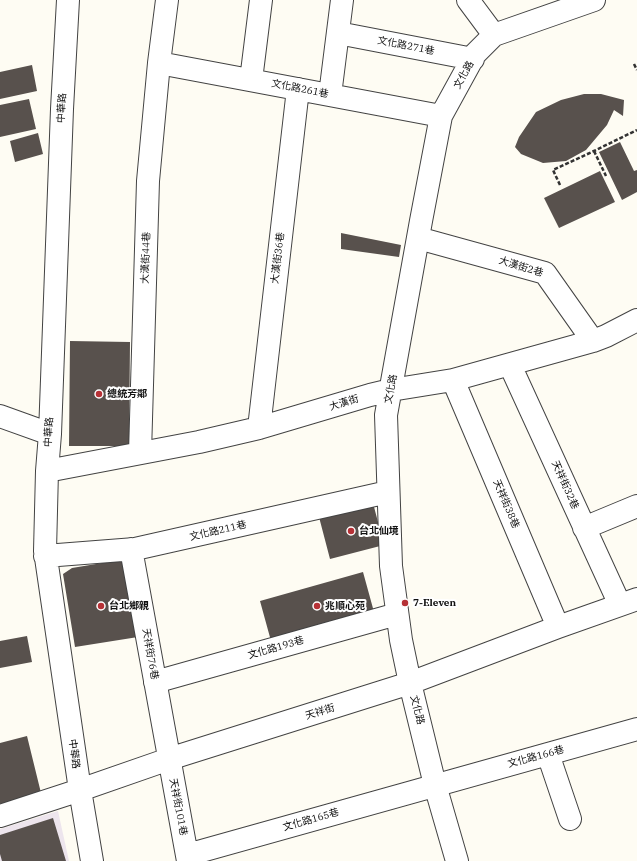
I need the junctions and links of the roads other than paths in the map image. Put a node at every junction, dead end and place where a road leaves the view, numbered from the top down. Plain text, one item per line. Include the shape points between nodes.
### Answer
1 (68, 0) edge
2 (167, 0) edge
3 (261, 0) edge
4 (342, 0) edge
5 (468, 0) edge
6 (594, 0) edge
7 (338, 33) junction
8 (494, 35) junction
9 (473, 59) junction
10 (159, 63) junction
11 (251, 80) junction
12 (298, 89) junction
13 (330, 95) junction
14 (441, 116) junction
15 (418, 238) junction
16 (637, 320) edge
17 (593, 341) junction
18 (510, 364) junction
19 (454, 380) junction
20 (391, 390) junction
21 (0, 416) edge
22 (259, 428) junction
23 (50, 434) junction
24 (140, 453) junction
25 (47, 470) junction
26 (388, 492) junction
27 (637, 506) edge
28 (584, 528) junction
29 (131, 549) junction
30 (45, 556) junction
31 (628, 602) edge
32 (397, 614) junction
33 (558, 628) junction
34 (155, 682) junction
35 (410, 683) junction
36 (637, 729) edge
37 (548, 754) junction
38 (169, 759) junction
39 (435, 785) junction
40 (80, 790) junction
41 (0, 816) edge
42 (570, 820) dead end
43 (187, 858) edge
44 (92, 861) edge
45 (457, 861) edge

1 - 23 street, 中華路
2 - 10 street, 大漢街44巷
3 - 11 street
4 - 7 street
5 - 8 street
6 - 8 street, 文化路
7 - 9 street, 文化路271巷
7 - 13 street
8 - 9 street, 文化路
9 - 14 street, 文化路
10 - 11 street, 文化路261巷
10 - 24 street, 大漢街44巷 via 148,181
11 - 12 street, 文化路261巷
12 - 13 street, 文化路261巷
12 - 22 street, 大漢街36巷
13 - 14 street, 文化路261巷
14 - 15 street, 文化路
15 - 17 street, 大漢街2巷 via 545,273
15 - 20 street, 文化路
16 - 17 street, 大漢街
17 - 18 street, 大漢街
18 - 19 street, 大漢街
18 - 28 street, 天祥街32巷
19 - 20 street, 大漢街
19 - 33 street, 天祥街38巷
20 - 22 street, 大漢街
20 - 26 street, 文化路 via 386,415
21 - 23 street
22 - 24 street, 大漢街
23 - 25 street, 中華路
24 - 25 street, 大漢街
25 - 30 street, 中華路
26 - 29 street, 文化路211巷
26 - 32 street, 文化路 via 391,566
27 - 28 street
28 - 31 street, 天祥街32巷
29 - 30 street, 文化路211巷
29 - 34 street, 天祥街76巷
30 - 40 street, 中華路
31 - 33 street, 天祥街
32 - 34 street, 文化路193巷
32 - 35 street, 文化路
33 - 35 street, 天祥街
34 - 38 street, 天祥街76巷
35 - 38 street, 天祥街
35 - 39 street, 文化路
36 - 37 street, 文化路166巷
37 - 39 street, 文化路166巷
37 - 42 street
38 - 40 street, 天祥街
38 - 43 street, 天祥街101巷
39 - 43 street, 文化路165巷
39 - 45 street, 文化路
40 - 41 street, 天祥街
40 - 44 street, 中華路

